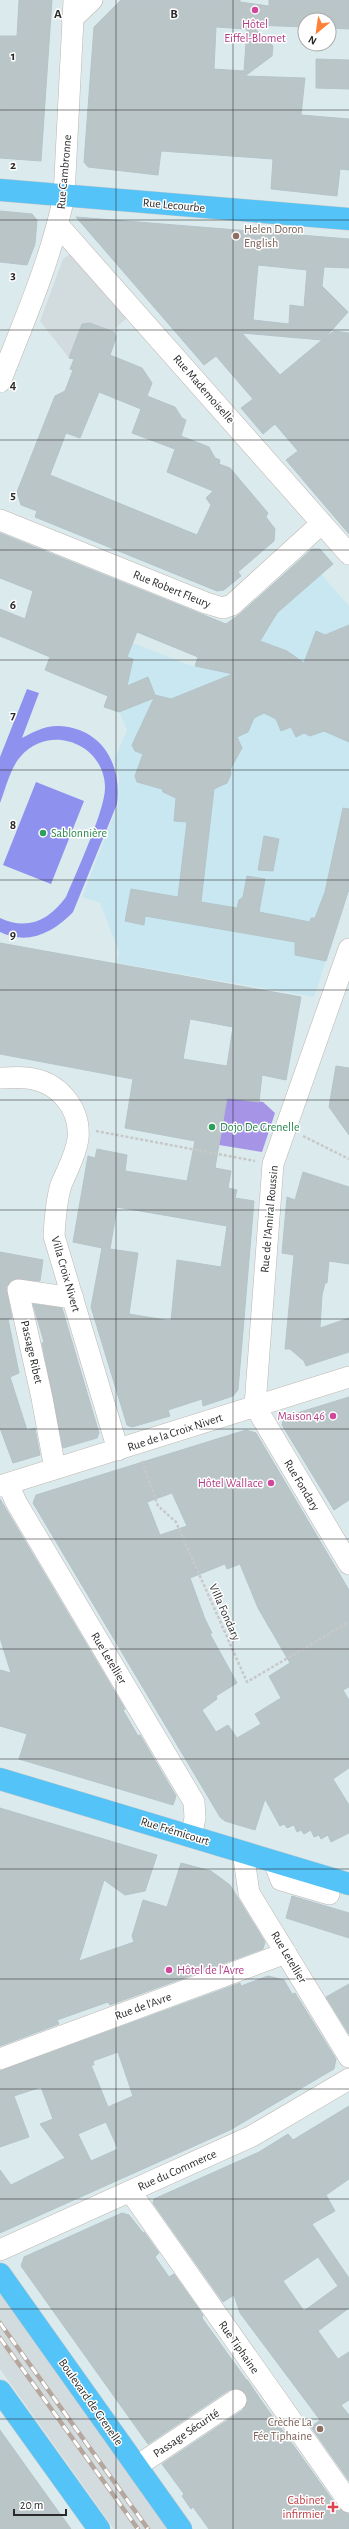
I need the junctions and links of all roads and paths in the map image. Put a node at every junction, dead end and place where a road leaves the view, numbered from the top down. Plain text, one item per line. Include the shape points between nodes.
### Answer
1 (92, 0) edge
2 (73, 9) edge
3 (0, 190) edge
4 (64, 196) junction
5 (349, 219) edge
6 (58, 225) junction
7 (0, 382) edge
8 (0, 520) edge
9 (322, 523) junction
10 (349, 554) edge
11 (349, 949) edge
12 (0, 1078) edge
13 (286, 1127) junction
14 (98, 1132) dead end
15 (349, 1159) edge
16 (261, 1162) dead end
17 (73, 1298) junction
18 (349, 1377) edge
19 (255, 1406) junction
20 (127, 1447) junction
21 (55, 1469) junction
22 (4, 1485) edge
23 (349, 1564) edge
24 (349, 1622) edge
25 (0, 1779) edge
26 (191, 1836) junction
27 (243, 1852) junction
28 (274, 1862) junction
29 (349, 1884) edge
30 (329, 1894) dead end
31 (286, 1953) junction
32 (349, 2057) edge
33 (0, 2059) edge
34 (349, 2079) edge
35 (130, 2191) junction
36 (0, 2250) edge
37 (0, 2274) edge
38 (0, 2391) edge
39 (236, 2400) tunnel mouth
40 (137, 2466) junction
41 (349, 2502) edge
42 (98, 2529) edge
43 (181, 2529) edge

1 - 2 street
2 - 4 street, Rue Cambronne
3 - 4 main road, Rue Lecourbe
4 - 5 main road, Rue Lecourbe
4 - 6 street, Rue Cambronne
6 - 7 street, Rue Cambronne via 41,278
6 - 9 street, Rue Mademoiselle
8 - 9 street, Rue Robert Fleury via 223,608 232,605
9 - 10 street, Rue Mademoiselle
11 - 13 street, Rue de l'Amiral Roussin
12 - 17 street, Villa Croix Nivert via 44,1081 57,1089 70,1104 75,1116 78,1140 61,1186 55,1212 54,1236
13 - 15 path
13 - 19 street, Rue de l'Amiral Roussin via 273,1164
14 - 16 path
17 - 20 street, Villa Croix Nivert
17 - 21 street, Passage Ribet via 18,1290
18 - 19 street, Rue de la Croix Nivert
19 - 20 street, Rue de la Croix Nivert
19 - 23 street, Rue Fondary
20 - 21 street, Rue de la Croix Nivert
20 - 24 path, Villa Fondary via 158,1506 176,1522 247,1682
21 - 22 street, Rue de la Croix Nivert
22 - 26 street, Rue Letellier via 194,1802 195,1818
25 - 26 main road, Rue Frémicourt
26 - 27 main road, Rue Frémicourt
27 - 28 main road, Rue Frémicourt
27 - 31 street, Rue Letellier via 249,1893
28 - 29 main road, Rue Frémicourt
28 - 30 street via 281,1880
31 - 32 street, Rue Letellier
31 - 33 street, Rue de l'Avre
34 - 35 street, Rue du Commerce via 252,2136
35 - 36 street, Rue du Commerce
35 - 41 street, Rue Tiphaine via 259,2385
37 - 40 main road, Boulevard de Grenelle
38 - 42 main road
39 - 40 street, Passage Sécurité
40 - 43 main road, Boulevard de Grenelle

